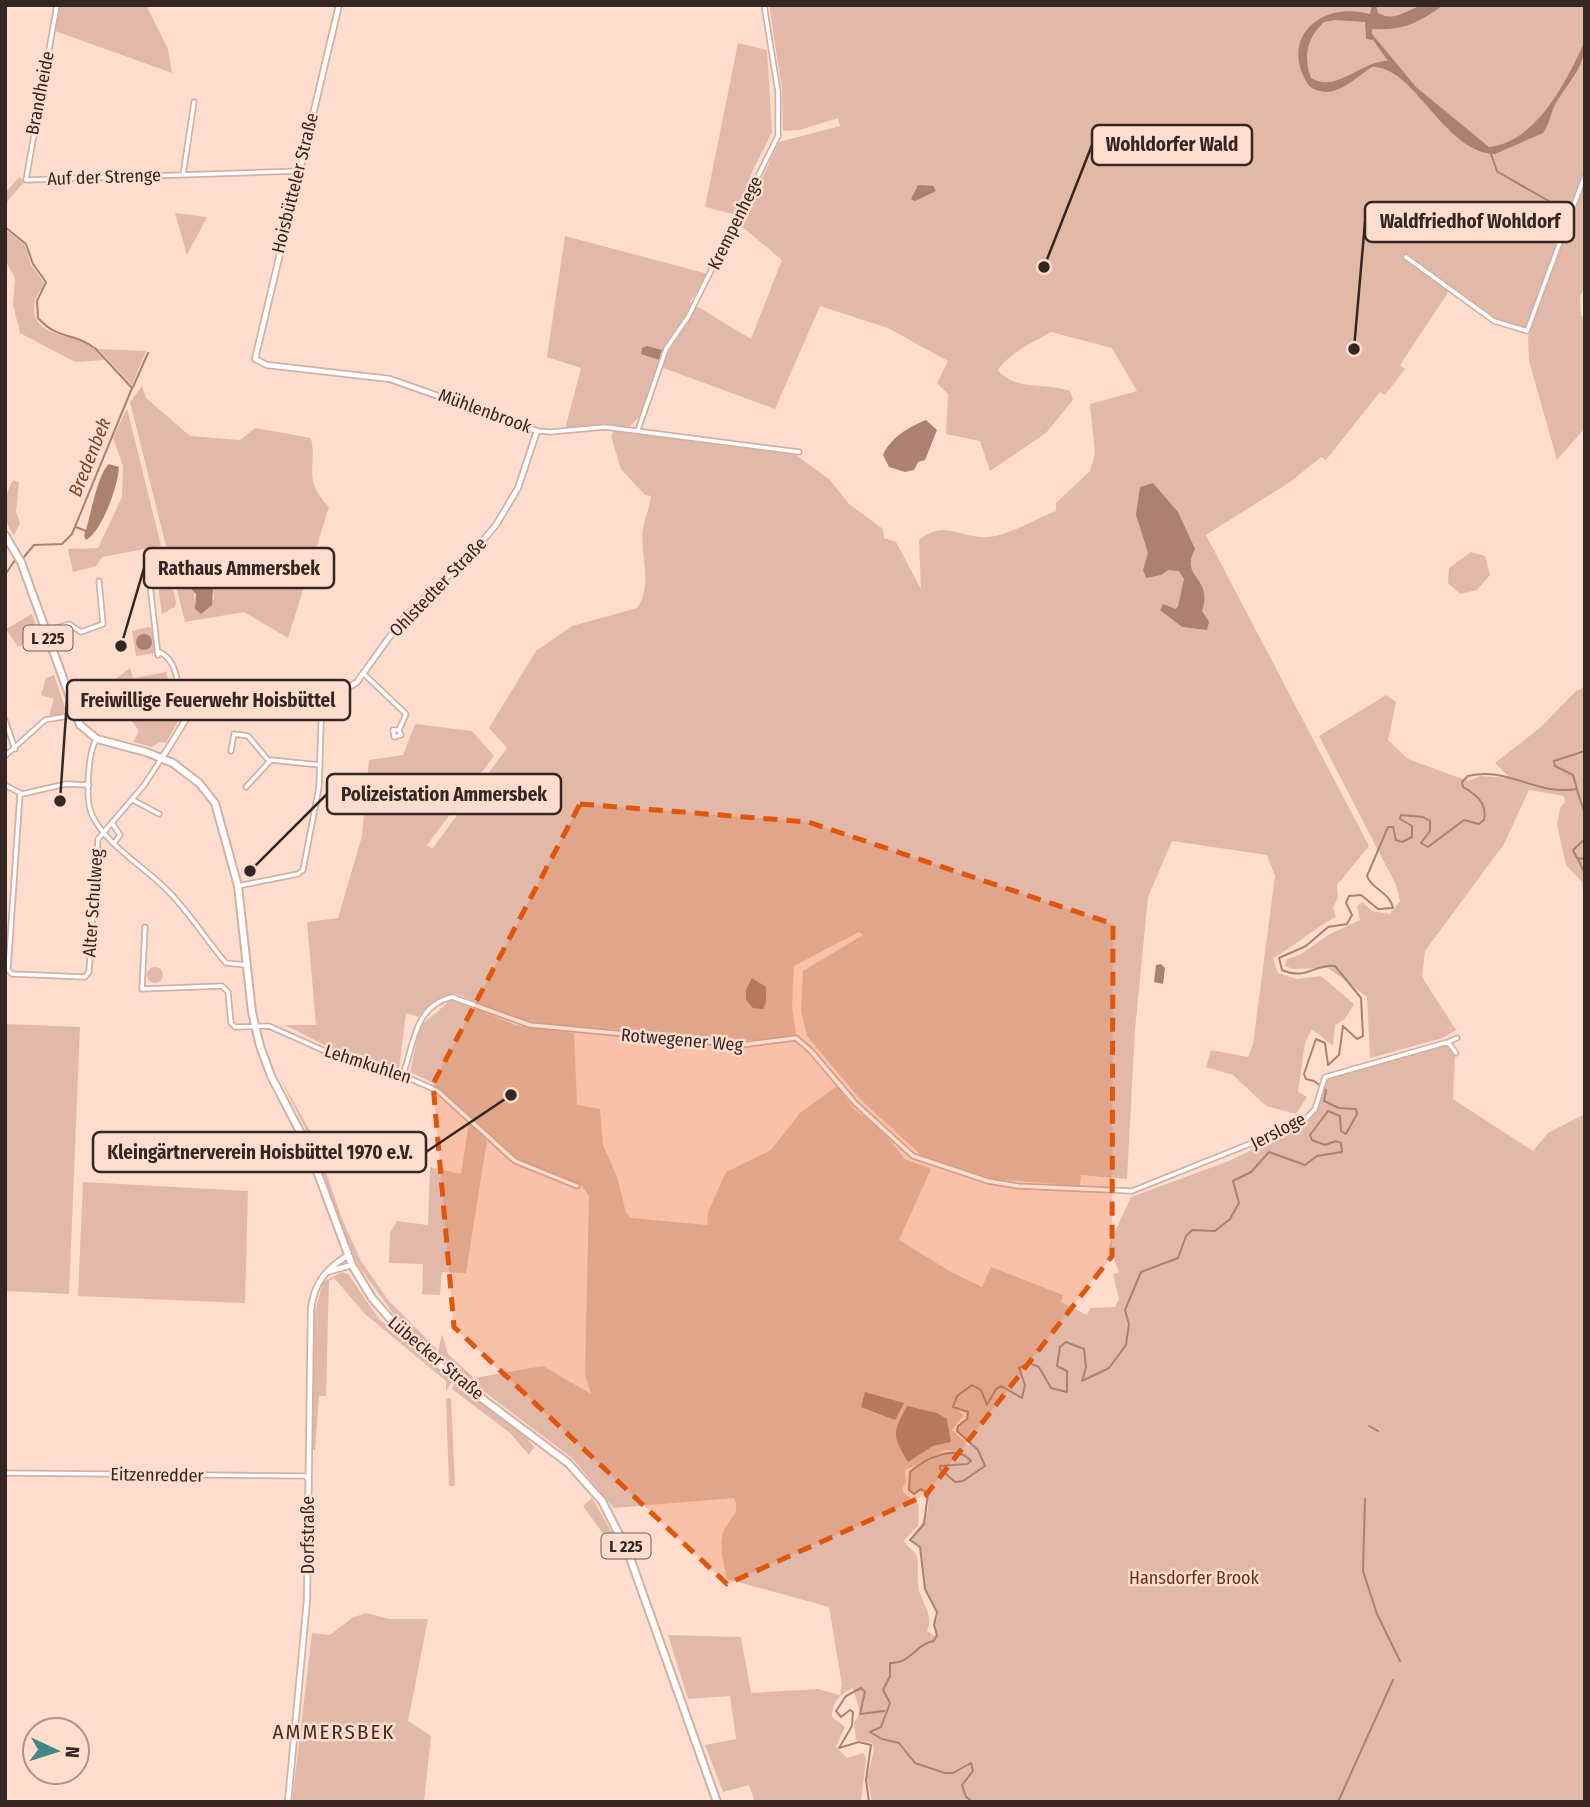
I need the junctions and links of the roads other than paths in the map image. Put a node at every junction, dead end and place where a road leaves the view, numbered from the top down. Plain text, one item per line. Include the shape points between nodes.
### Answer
1 (57, 5) edge
2 (339, 5) edge
3 (764, 5) edge
4 (194, 102) dead end
5 (299, 171) junction
6 (1585, 174) edge
7 (183, 175) junction
8 (26, 180) joint
9 (1406, 257) dead end
10 (256, 361) joint
11 (638, 430) junction
12 (537, 431) junction
13 (799, 452) dead end
14 (5, 535) edge
15 (149, 576) dead end
16 (99, 581) dead end
17 (45, 632) junction
18 (364, 674) junction
19 (322, 694) junction
20 (190, 714) junction
21 (74, 715) junction
22 (5, 720) edge
23 (399, 730) dead end
24 (97, 739) junction
25 (15, 749) junction
26 (231, 751) dead end
27 (5, 756) edge
28 (162, 757) junction
29 (269, 761) junction
30 (320, 765) junction
31 (5, 785) edge
32 (89, 785) junction
33 (246, 787) dead end
34 (20, 794) junction
35 (133, 800) junction
36 (159, 814) dead end
37 (112, 823) junction
38 (103, 831) junction
39 (115, 842) junction
40 (238, 886) junction
41 (145, 927) dead end
42 (248, 964) junction
43 (255, 1027) junction
44 (1457, 1038) dead end
45 (1448, 1042) junction
46 (1456, 1053) dead end
47 (403, 1075) junction
48 (577, 1186) dead end
49 (1127, 1193) joint
50 (347, 1256) junction
51 (352, 1265) junction
52 (327, 1272) junction
53 (5, 1473) edge
54 (308, 1479) junction
55 (288, 1802) edge
56 (717, 1802) edge

1 - 8 street, Brandheide
2 - 5 street, Hoisbütteler Straße
3 - 11 street, Krempenhege via 778,92 778,136 688,317 666,349
4 - 7 street, Auf der Strenge
5 - 7 street, Auf der Strenge
5 - 10 street, Hoisbütteler Straße via 254,352
6 - 9 street via 1527,331 1494,321
7 - 8 street, Auf der Strenge
10 - 12 street, Mühlenbrook via 390,379
11 - 12 street, Mühlenbrook
11 - 13 street, Mühlenbrook
12 - 18 street, Ohlstedter Straße via 517,488 496,526 401,621
14 - 17 main road, L 225 via 19,559
15 - 20 street via 158,653 174,666 183,705
16 - 17 street via 100,628 82,632 71,624
17 - 21 main road, L 225
18 - 19 street, Ohlstedter Straße via 347,689
18 - 23 street via 406,715
19 - 20 street, Ohlstedter Straße via 243,685 209,696
19 - 30 street
20 - 28 street, Ohlstedter Straße
21 - 24 main road, L 225
21 - 25 street via 45,720
22 - 25 street
24 - 28 main road, Lübecker Straße / L 225
24 - 32 street
25 - 27 street
26 - 29 street via 234,734 248,736
28 - 35 street
28 - 40 main road, Lübecker Straße / L 225 via 199,783 215,803
29 - 30 street
29 - 33 street
30 - 40 street via 301,873
31 - 34 street
32 - 34 street via 66,784
32 - 38 street via 89,808
34 - 38 street, Alter Schulweg via 8,970 12,974 87,976 94,864
35 - 36 street
35 - 37 street
37 - 38 street
37 - 39 street via 120,835
38 - 39 street
39 - 42 street via 170,893 226,963
40 - 42 main road, Lübecker Straße / L 225
41 - 43 street via 142,989 222,986 228,992 233,1025
42 - 43 main road, Lübecker Straße / L 225
43 - 47 street, Lehmkuhlen via 263,1024 283,1030 327,1052 366,1060
43 - 50 main road, Lübecker Straße / L 225 via 271,1076 308,1146
44 - 45 street, Jersloge
45 - 46 street
45 - 49 street, Jersloge via 1330,1076 1322,1081 1313,1112 1298,1125
47 - 48 street, Lehmkuhlen via 435,1089 522,1165
47 - 49 street, Rotwegener Weg via 419,1021 452,997 530,1025 741,1045 796,1038 855,1103 908,1153 926,1162 1001,1184
50 - 51 main road, Lübecker Straße / L 225
50 - 52 street, Dorfstraße
51 - 52 street
51 - 56 main road, Lübecker Straße / L 225 via 372,1298 405,1336 568,1463 602,1501 628,1552
52 - 54 street, Dorfstraße via 316,1286 311,1309
53 - 54 street, Eitzenredder
54 - 55 street, Dorfstraße via 306,1629

